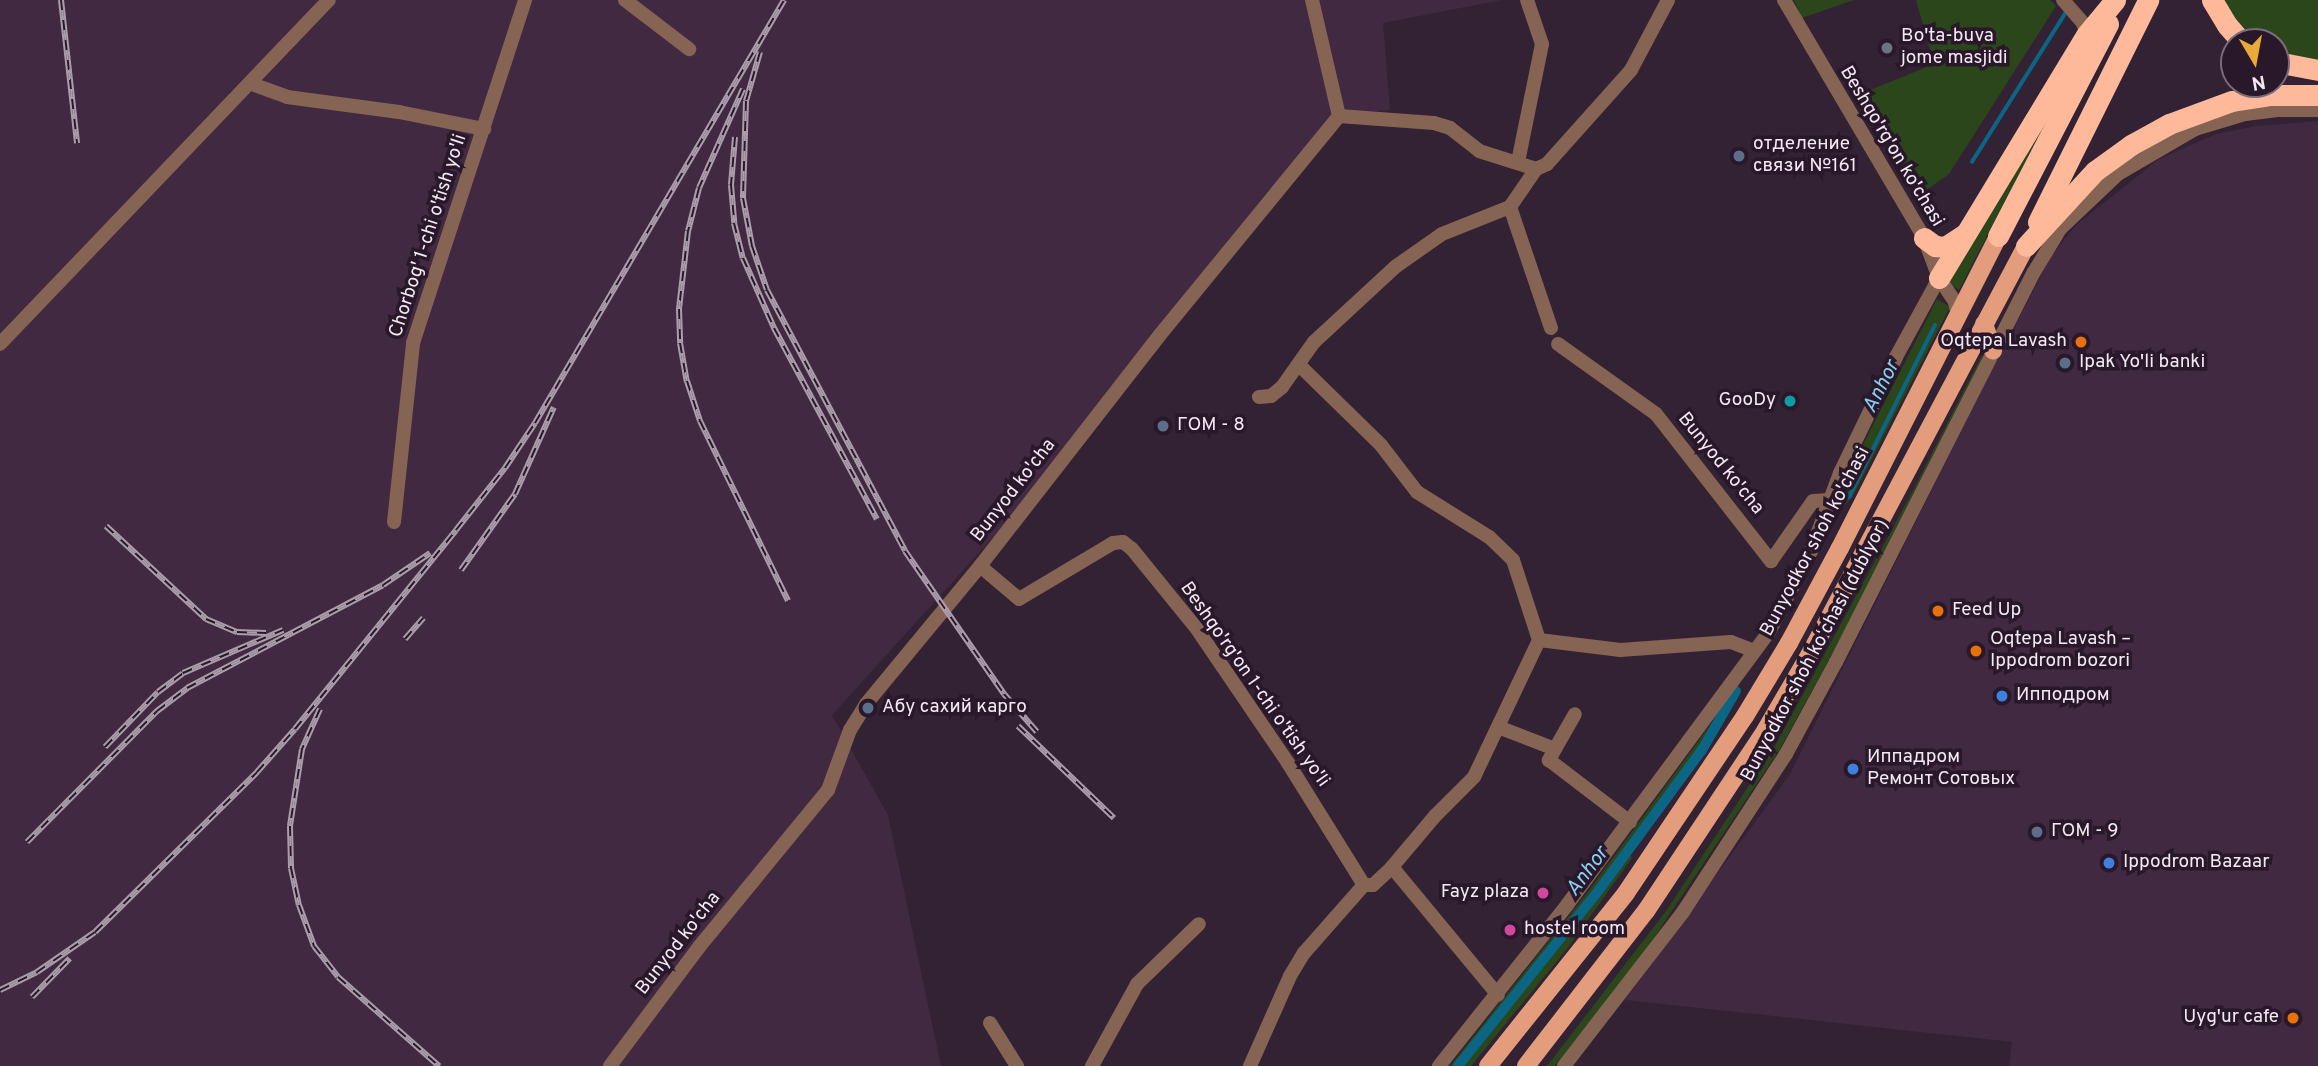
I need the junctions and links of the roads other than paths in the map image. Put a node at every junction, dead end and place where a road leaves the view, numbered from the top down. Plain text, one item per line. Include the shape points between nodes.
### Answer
1 (329, 0) edge
2 (525, 0) edge
3 (625, 0) edge
4 (1312, 0) edge
5 (1527, 0) edge
6 (1668, 0) edge
7 (1784, 0) edge
8 (2063, 0) edge
9 (2118, 0) edge
10 (2148, 0) edge
11 (2211, 0) edge
12 (2082, 25) junction
13 (2230, 28) edge
14 (689, 50) dead end
15 (2290, 65) edge
16 (2318, 70) edge
17 (252, 84) junction
18 (2318, 95) edge
19 (2318, 110) edge
20 (1339, 116) junction
21 (484, 129) junction
22 (1518, 162) junction
23 (1536, 169) junction
24 (1510, 206) junction
25 (1967, 232) junction
26 (1998, 236) joint
27 (2055, 237) junction
28 (1924, 238) junction
29 (2026, 246) junction
30 (1939, 278) junction
31 (1958, 316) junction
32 (1984, 324) junction
33 (1551, 328) dead end
34 (0, 344) edge
35 (1558, 344) dead end
36 (1993, 350) junction
37 (1300, 366) junction
38 (1259, 397) dead end
39 (1830, 500) junction
40 (394, 522) dead end
41 (980, 566) junction
42 (1539, 640) junction
43 (1754, 651) junction
44 (1575, 714) dead end
45 (1498, 727) junction
46 (1555, 749) junction
47 (1630, 822) junction
48 (1392, 867) junction
49 (1364, 885) junction
50 (1199, 924) dead end
51 (1498, 995) junction
52 (990, 1023) dead end
53 (1522, 1026) junction
54 (1544, 1044) junction
55 (610, 1066) edge
56 (1017, 1066) edge
57 (1092, 1066) edge
58 (1250, 1066) edge
59 (1439, 1066) edge
60 (1488, 1066) edge
61 (1526, 1066) edge
62 (1564, 1066) edge

1 - 17 street
2 - 21 street, Chorbog' 1-chi o'tish yo'li
3 - 14 street
4 - 20 street
5 - 22 street via 1542,44
6 - 23 street via 1631,69 1611,95 1547,164
7 - 28 street, Beshqo'rg'on ko'chasi
8 - 12 street
9 - 12 highway
9 - 26 highway, Bunyodkor shoh ko'chasi
10 - 29 highway
11 - 13 highway
12 - 25 highway
15 - 16 highway
17 - 21 street, Chorbog' 1-chi o'tish yo'li via 287,97
17 - 34 street
18 - 29 highway via 2232,101 2169,124 2095,171
19 - 27 street, Bunyodkor shoh koʻchasi (dublyor) via 2245,114 2195,128 2118,174
20 - 22 street via 1434,123 1450,128 1479,151
20 - 41 street, Bunyod ko'cha
21 - 40 street, Chorbog' 1-chi o'tish yo'li via 413,343
22 - 23 street
23 - 24 street
24 - 33 street
24 - 37 street via 1442,234 1395,267 1314,342
25 - 28 highway via 1945,247
25 - 30 highway
26 - 31 main road, Bunyodkor shoh ko'chasi
27 - 29 highway
27 - 36 street, Bunyodkor shoh koʻchasi (dublyor)
28 - 30 street, Beshqo'rg'on ko'chasi
29 - 32 main road
30 - 31 street, Beshqo'rg'on ko'chasi via 1955,302
30 - 39 street via 1896,357
31 - 53 main road, Bunyodkor shoh ko'chasi via 1770,674 1654,854
32 - 36 main road
32 - 54 main road via 1765,731 1646,911
35 - 39 street, Bunyod ko'cha via 1656,414 1772,561 1813,501
36 - 62 street, Bunyodkor shoh koʻchasi (dublyor) via 1843,651 1786,754 1683,912
37 - 38 street via 1271,396
37 - 42 street via 1381,445 1417,492 1489,537 1513,560
39 - 43 street via 1811,551 1769,632
41 - 49 street, Beshqo'rg'on 1-chi o'tish yo'li via 1019,599 1113,544 1123,542 1132,549 1197,629
41 - 55 street, Bunyod ko'cha via 866,704 850,730 828,790 699,947
42 - 43 street via 1620,650 1731,642
42 - 45 street
43 - 47 street
44 - 46 street
45 - 46 street
45 - 48 street via 1474,778
46 - 47 street via 1549,760
47 - 51 street
48 - 49 street via 1373,885
48 - 51 street
49 - 58 street via 1304,953
50 - 57 street via 1137,984
51 - 59 street
52 - 56 street
53 - 54 main road via 1540,1023 1547,1035
53 - 60 main road, Bunyodkor shoh ko'chasi
54 - 61 main road

